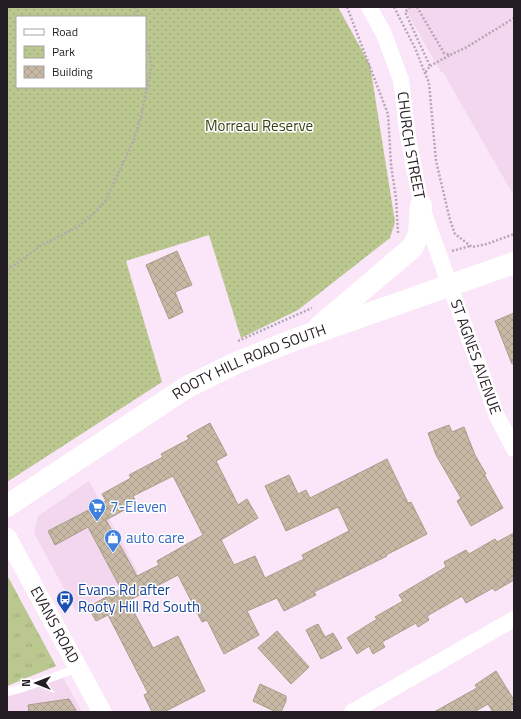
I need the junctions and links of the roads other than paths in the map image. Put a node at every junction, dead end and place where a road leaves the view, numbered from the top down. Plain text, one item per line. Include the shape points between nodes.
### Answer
1 (369, 7) edge
2 (421, 205) junction
3 (514, 263) edge
4 (450, 286) junction
5 (310, 335) junction
6 (514, 449) edge
7 (7, 506) edge
8 (7, 537) edge
9 (514, 618) edge
10 (78, 668) junction
11 (7, 692) edge
12 (102, 712) edge
13 (352, 712) edge

1 - 2 street, CHURCH STREET via 384,34 401,80 408,137
2 - 4 street, CHURCH STREET
2 - 5 main road via 420,233 413,247
3 - 4 main road, ROOTY HILL ROAD SOUTH
4 - 5 main road, ROOTY HILL ROAD SOUTH
4 - 6 street, ST AGNES AVENUE via 497,416
5 - 7 main road, ROOTY HILL ROAD SOUTH via 236,362 187,387
8 - 10 street, EVANS ROAD
9 - 13 street
10 - 11 lane
10 - 12 street, EVANS ROAD

